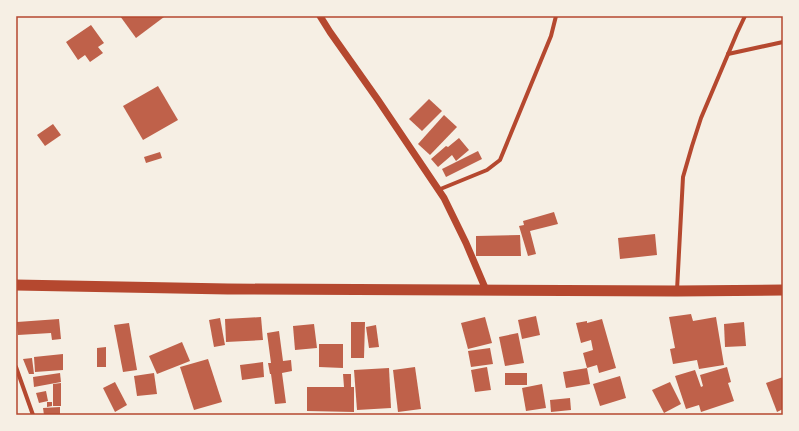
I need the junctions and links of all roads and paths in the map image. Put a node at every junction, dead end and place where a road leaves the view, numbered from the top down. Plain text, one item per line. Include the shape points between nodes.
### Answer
1 (320, 16) edge
2 (556, 16) edge
3 (745, 16) edge
4 (783, 42) edge
5 (728, 54) junction
6 (438, 190) junction
7 (16, 285) edge
8 (486, 290) junction
9 (783, 290) edge
10 (677, 291) junction
11 (16, 367) edge
12 (33, 415) edge

1 - 6 street
2 - 6 street via 552,36 500,160 487,170
3 - 5 street
4 - 5 street
5 - 10 street via 701,118 683,177
6 - 8 street via 466,243
7 - 8 highway
8 - 10 highway
9 - 10 highway
11 - 12 street

